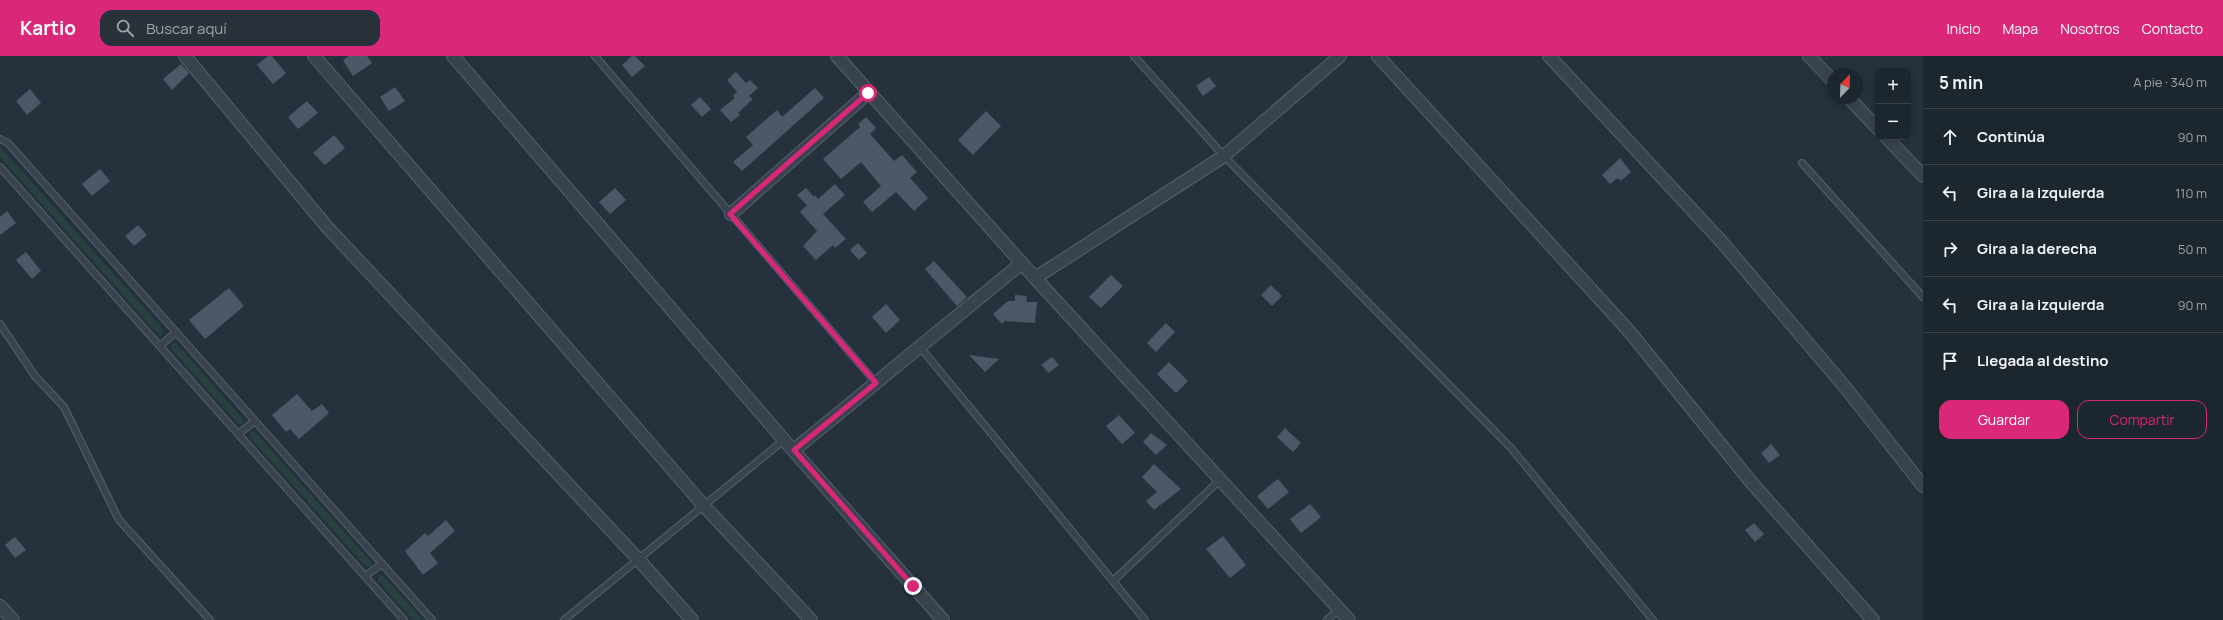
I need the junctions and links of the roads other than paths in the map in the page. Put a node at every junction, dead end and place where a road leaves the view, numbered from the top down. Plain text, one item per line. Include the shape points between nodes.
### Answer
1 (185, 56) edge
2 (314, 56) edge
3 (453, 56) edge
4 (595, 56) edge
5 (837, 56) edge
6 (1134, 56) edge
7 (1340, 56) edge
8 (1378, 56) edge
9 (1549, 56) edge
10 (1809, 56) edge
11 (1827, 75) edge
12 (868, 93) junction
13 (1855, 104) edge
14 (1875, 126) edge
15 (0, 138) edge
16 (1889, 140) edge
17 (1224, 156) junction
18 (1802, 163) dead end
19 (0, 166) edge
20 (1923, 176) edge
21 (730, 214) junction
22 (1022, 263) junction
23 (1035, 278) junction
24 (1923, 297) edge
25 (0, 324) edge
26 (176, 332) junction
27 (160, 346) junction
28 (920, 347) junction
29 (876, 383) junction
30 (255, 421) junction
31 (238, 434) junction
32 (784, 440) junction
33 (794, 450) junction
34 (1220, 480) junction
35 (1923, 486) edge
36 (704, 506) junction
37 (638, 559) junction
38 (382, 564) junction
39 (365, 576) junction
40 (1113, 581) junction
41 (0, 606) edge
42 (1339, 609) junction
43 (12, 620) edge
44 (210, 620) edge
45 (404, 620) edge
46 (432, 620) edge
47 (564, 620) edge
48 (692, 620) edge
49 (811, 620) edge
50 (943, 620) edge
51 (1145, 620) edge
52 (1328, 620) edge
53 (1349, 620) edge
54 (1653, 620) edge
55 (1873, 620) edge

1 - 37 street via 327,227
2 - 36 street
3 - 32 street
4 - 21 lane
5 - 12 street
6 - 17 lane
7 - 17 street
8 - 55 street via 1629,331 1751,482
9 - 35 street via 1721,241 1845,387
10 - 11 street
12 - 21 street
12 - 22 street
13 - 14 street
15 - 26 lane
16 - 20 street
17 - 23 street
17 - 54 lane via 1512,448
18 - 24 lane
19 - 27 lane
21 - 29 lane
22 - 23 street
22 - 28 street
23 - 34 street
25 - 44 lane via 35,376 64,407 119,520
26 - 27 lane
26 - 30 lane
27 - 31 lane
28 - 29 street
28 - 40 lane
29 - 33 street
30 - 31 lane
30 - 38 lane
31 - 39 lane
32 - 33 street
32 - 36 lane
33 - 50 street
34 - 40 lane
34 - 42 street
36 - 37 lane
36 - 49 street
37 - 47 lane
37 - 48 street
38 - 39 lane
38 - 46 lane
39 - 45 lane
40 - 51 lane
41 - 43 street
42 - 52 lane
42 - 53 street

